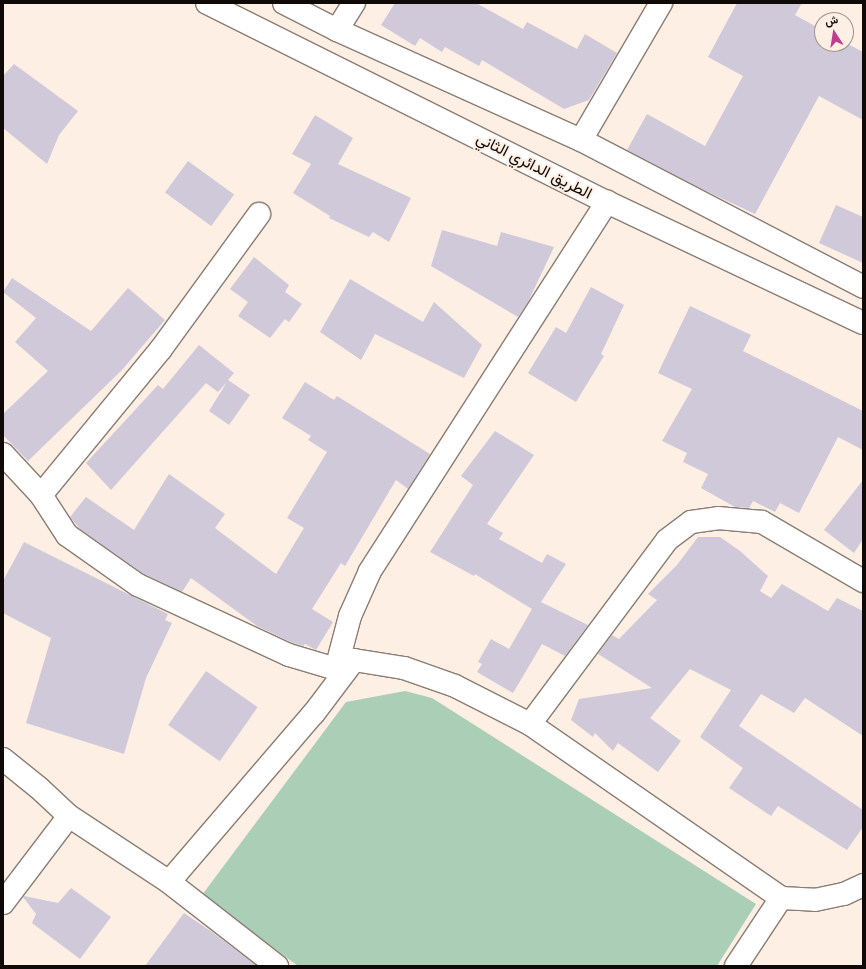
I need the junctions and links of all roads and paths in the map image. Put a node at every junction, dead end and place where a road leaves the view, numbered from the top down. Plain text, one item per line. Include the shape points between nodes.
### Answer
1 (207, 3) edge
2 (284, 3) edge
3 (354, 3) edge
4 (661, 3) edge
5 (337, 30) junction
6 (581, 140) junction
7 (607, 202) junction
8 (259, 214) dead end
9 (863, 287) edge
10 (863, 323) edge
11 (3, 454) edge
12 (41, 495) junction
13 (863, 581) edge
14 (345, 665) junction
15 (530, 724) junction
16 (3, 759) edge
17 (69, 816) junction
18 (170, 882) junction
19 (863, 885) edge
20 (781, 898) junction
21 (3, 903) edge
22 (277, 966) edge
23 (736, 966) edge

1 - 7 street, الطريق الدائري الثاني
2 - 5 street
3 - 5 street
4 - 6 street
5 - 6 street
6 - 9 street
7 - 10 street, الطريق الدائري الثاني
7 - 14 street via 370,571 350,616
8 - 12 street via 162,349
11 - 12 street
12 - 14 street via 67,535 138,585 289,656
13 - 15 street via 762,522 718,518 691,522 667,540
14 - 15 street via 404,668 455,686
14 - 18 street via 314,713
15 - 20 street
16 - 17 street
17 - 18 street
17 - 21 street
18 - 22 street
19 - 20 street via 844,894 815,900
20 - 23 street

